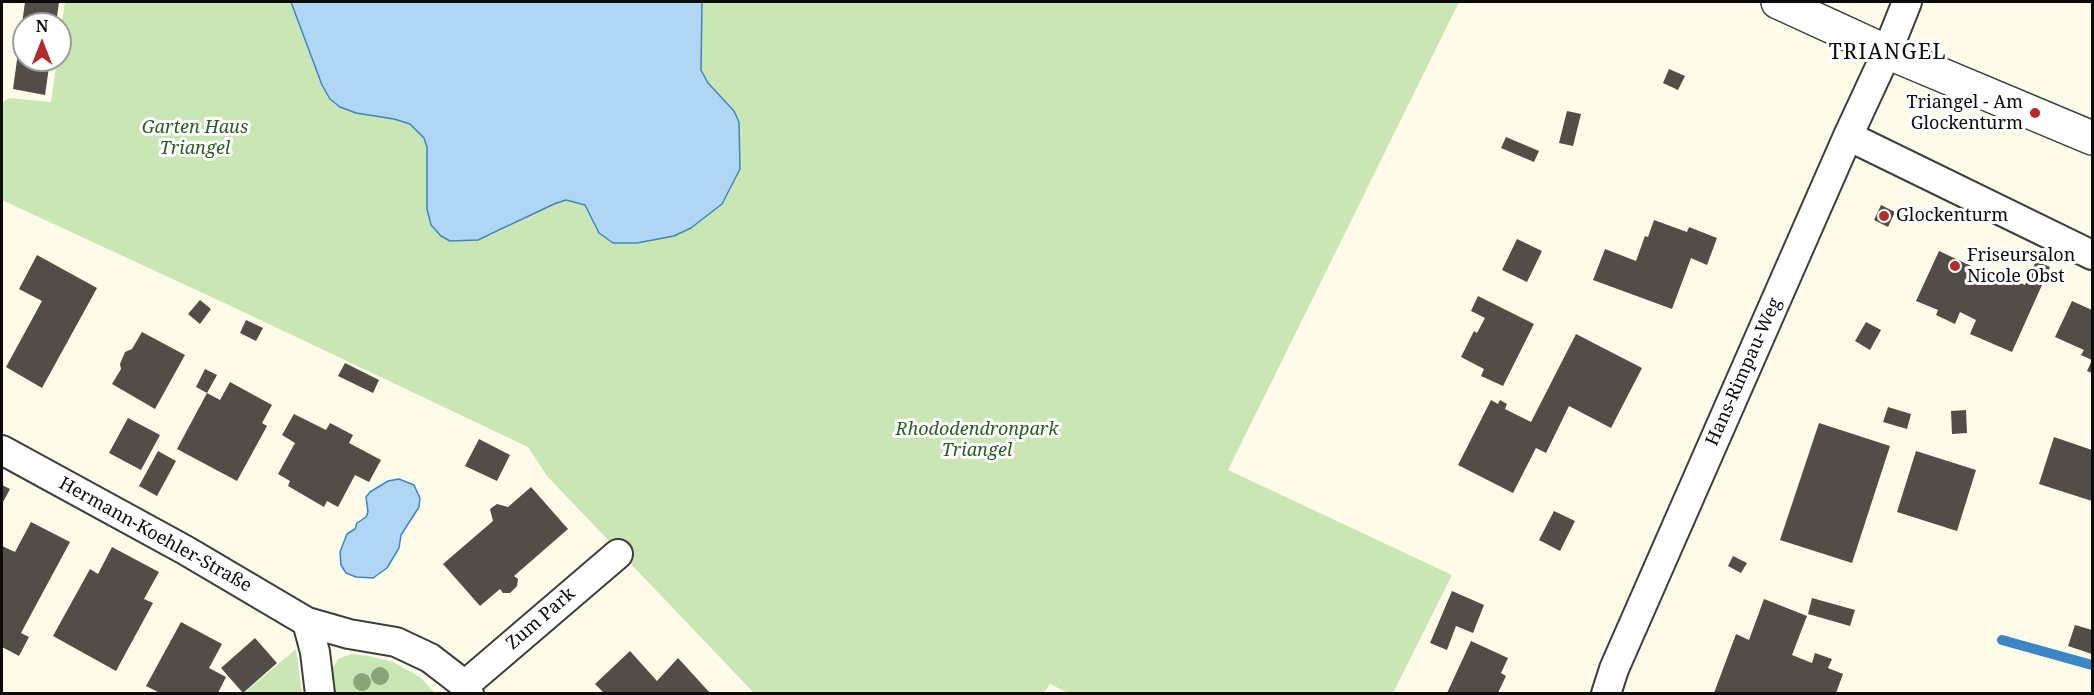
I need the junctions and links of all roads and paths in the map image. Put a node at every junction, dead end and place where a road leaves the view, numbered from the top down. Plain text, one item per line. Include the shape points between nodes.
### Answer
1 (1778, 2) edge
2 (1907, 2) edge
3 (1887, 52) junction
4 (1848, 136) junction
5 (2092, 138) edge
6 (2092, 255) edge
7 (2, 450) edge
8 (618, 554) dead end
9 (307, 622) junction
10 (467, 689) edge
11 (320, 693) edge
12 (1606, 693) edge

1 - 3 street
2 - 3 street, Hans-Rimpau-Weg
3 - 4 street, Hans-Rimpau-Weg
3 - 5 street
4 - 6 street
4 - 12 street, Hans-Rimpau-Weg
7 - 9 street, Hermann-Koehler-Straße
8 - 10 street, Zum Park
9 - 10 street, Hermann-Koehler-Straße via 396,642 430,658
9 - 11 street

